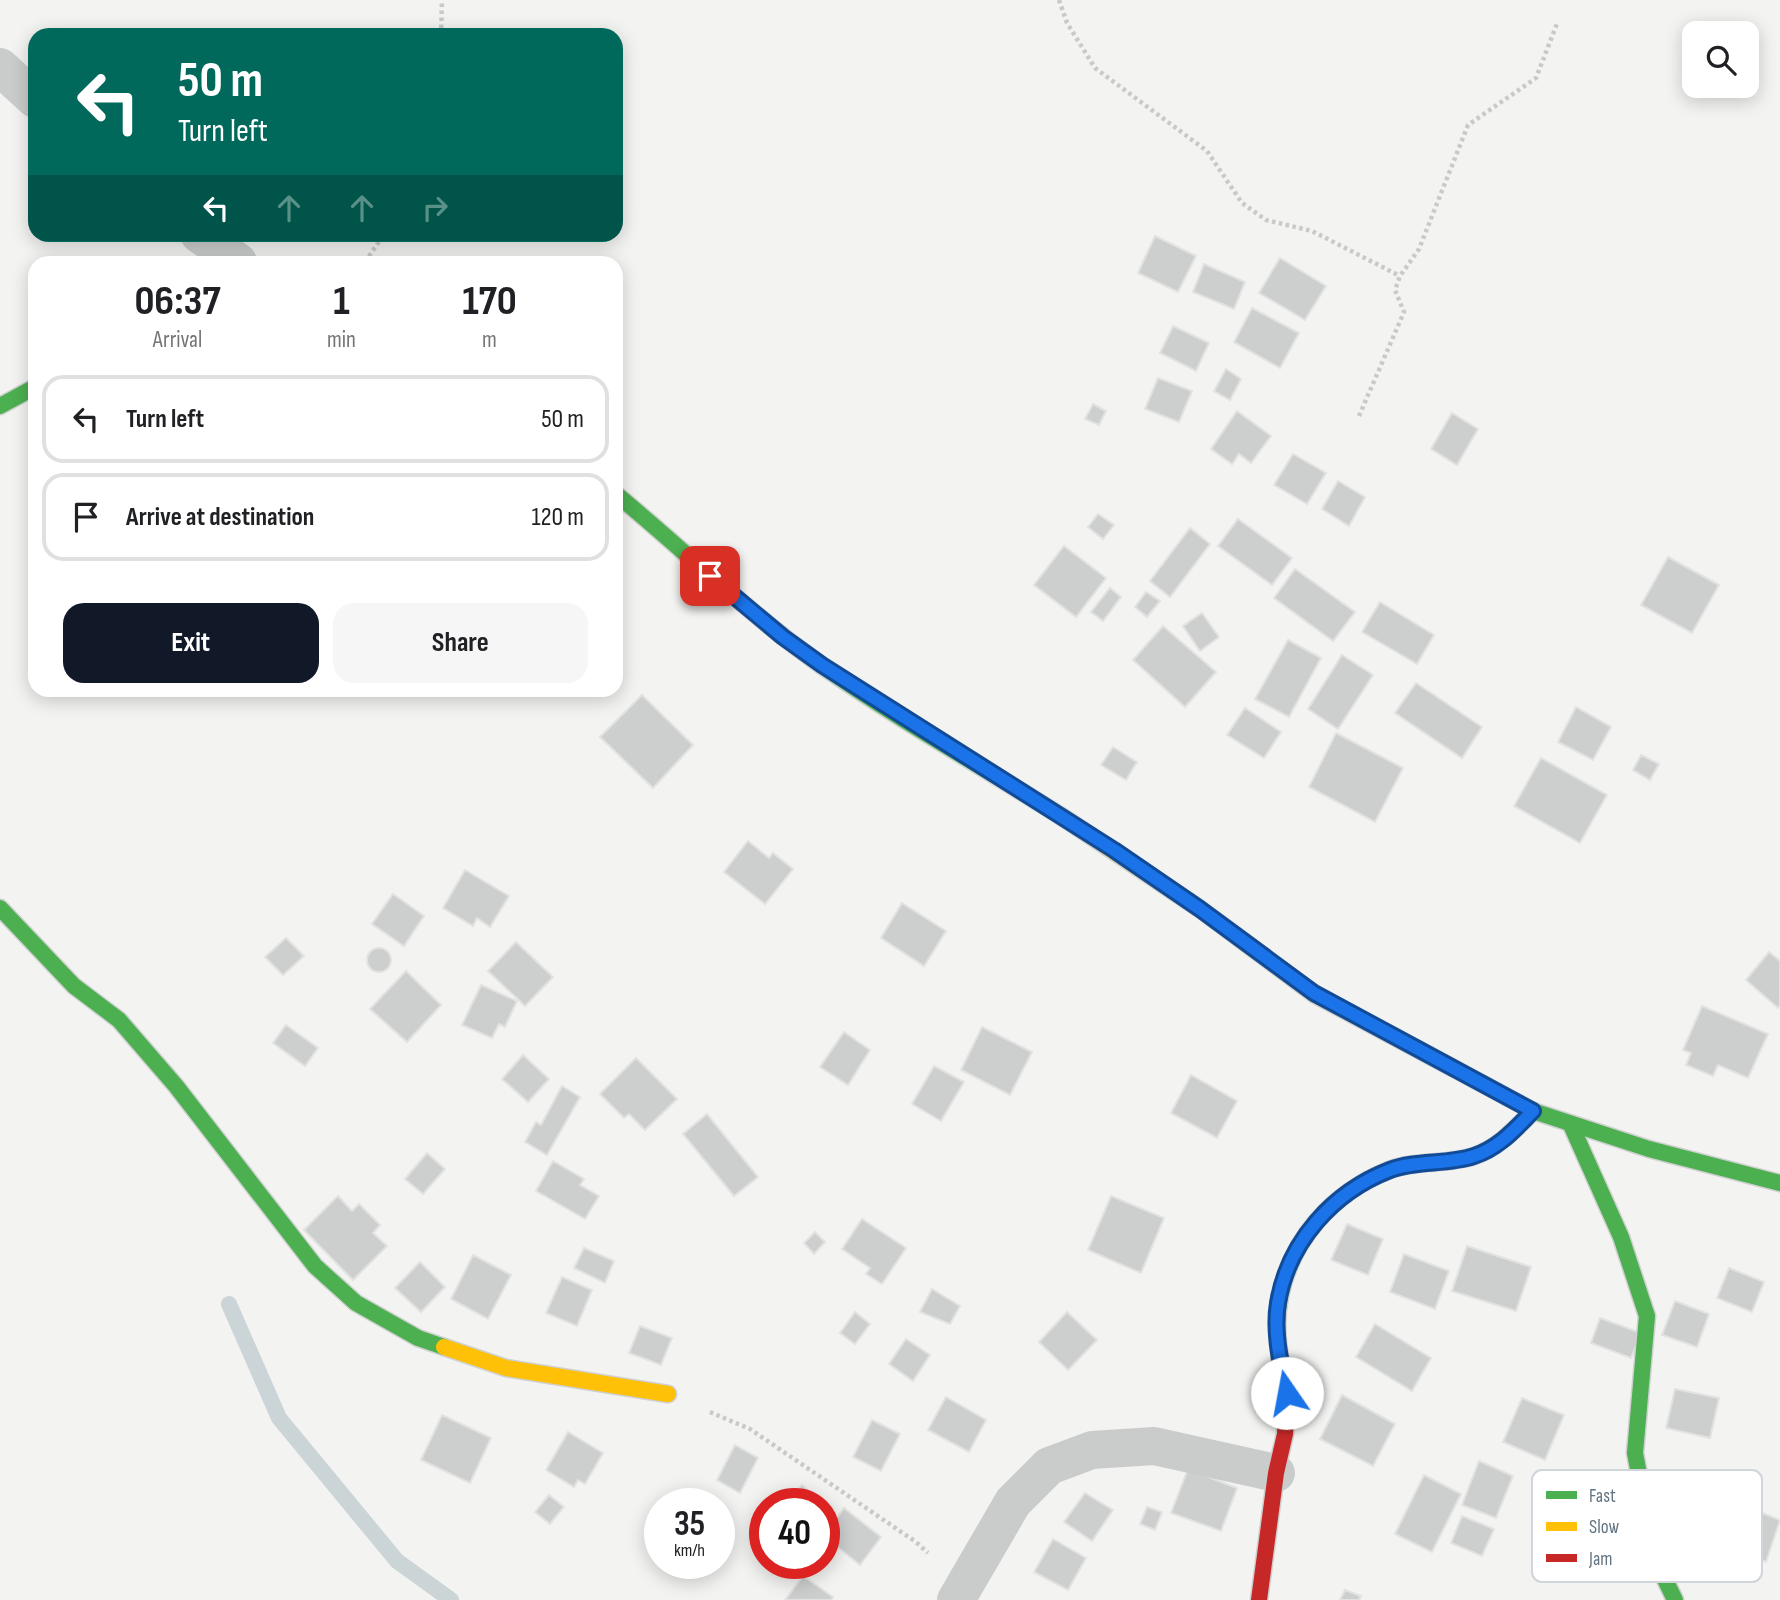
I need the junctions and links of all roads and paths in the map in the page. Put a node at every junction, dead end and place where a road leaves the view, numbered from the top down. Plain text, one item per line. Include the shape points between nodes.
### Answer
1 (442, 0) edge
2 (1059, 0) edge
3 (1558, 21) dead end
4 (441, 28) edge
5 (0, 67) edge
6 (28, 93) edge
7 (210, 242) edge
8 (230, 256) edge
9 (1400, 276) junction
10 (28, 391) edge
11 (0, 406) edge
12 (1359, 416) dead end
13 (623, 500) edge
14 (0, 908) edge
15 (1533, 1111) junction
16 (1572, 1125) junction
17 (1780, 1184) edge
18 (668, 1394) joint
19 (1638, 1470) edge
20 (1276, 1473) junction
21 (1666, 1582) edge
22 (959, 1592) edge
23 (1259, 1599) edge
24 (1675, 1600) edge

1 - 4 path
2 - 9 path via 1067,23 1095,68 1207,151 1242,203 1266,220 1312,231
3 - 9 path via 1536,78 1468,125 1419,249
5 - 6 street
7 - 8 street
9 - 12 path via 1395,290 1404,312
10 - 11 street
13 - 15 street via 727,592 822,665 1114,850 1314,993
14 - 18 street via 74,986 119,1020 315,1266 356,1303 418,1338 506,1368
15 - 16 street
15 - 20 street via 1504,1140 1474,1156 1392,1169 1353,1187 1320,1216 1291,1259 1277,1304 1287,1393
16 - 17 street
16 - 19 street via 1621,1237 1647,1316 1635,1453
18 - 22 path via 751,1429 916,1542
20 - 22 street via 1154,1446 1092,1450 1049,1466 1013,1502
20 - 23 street
21 - 24 street

